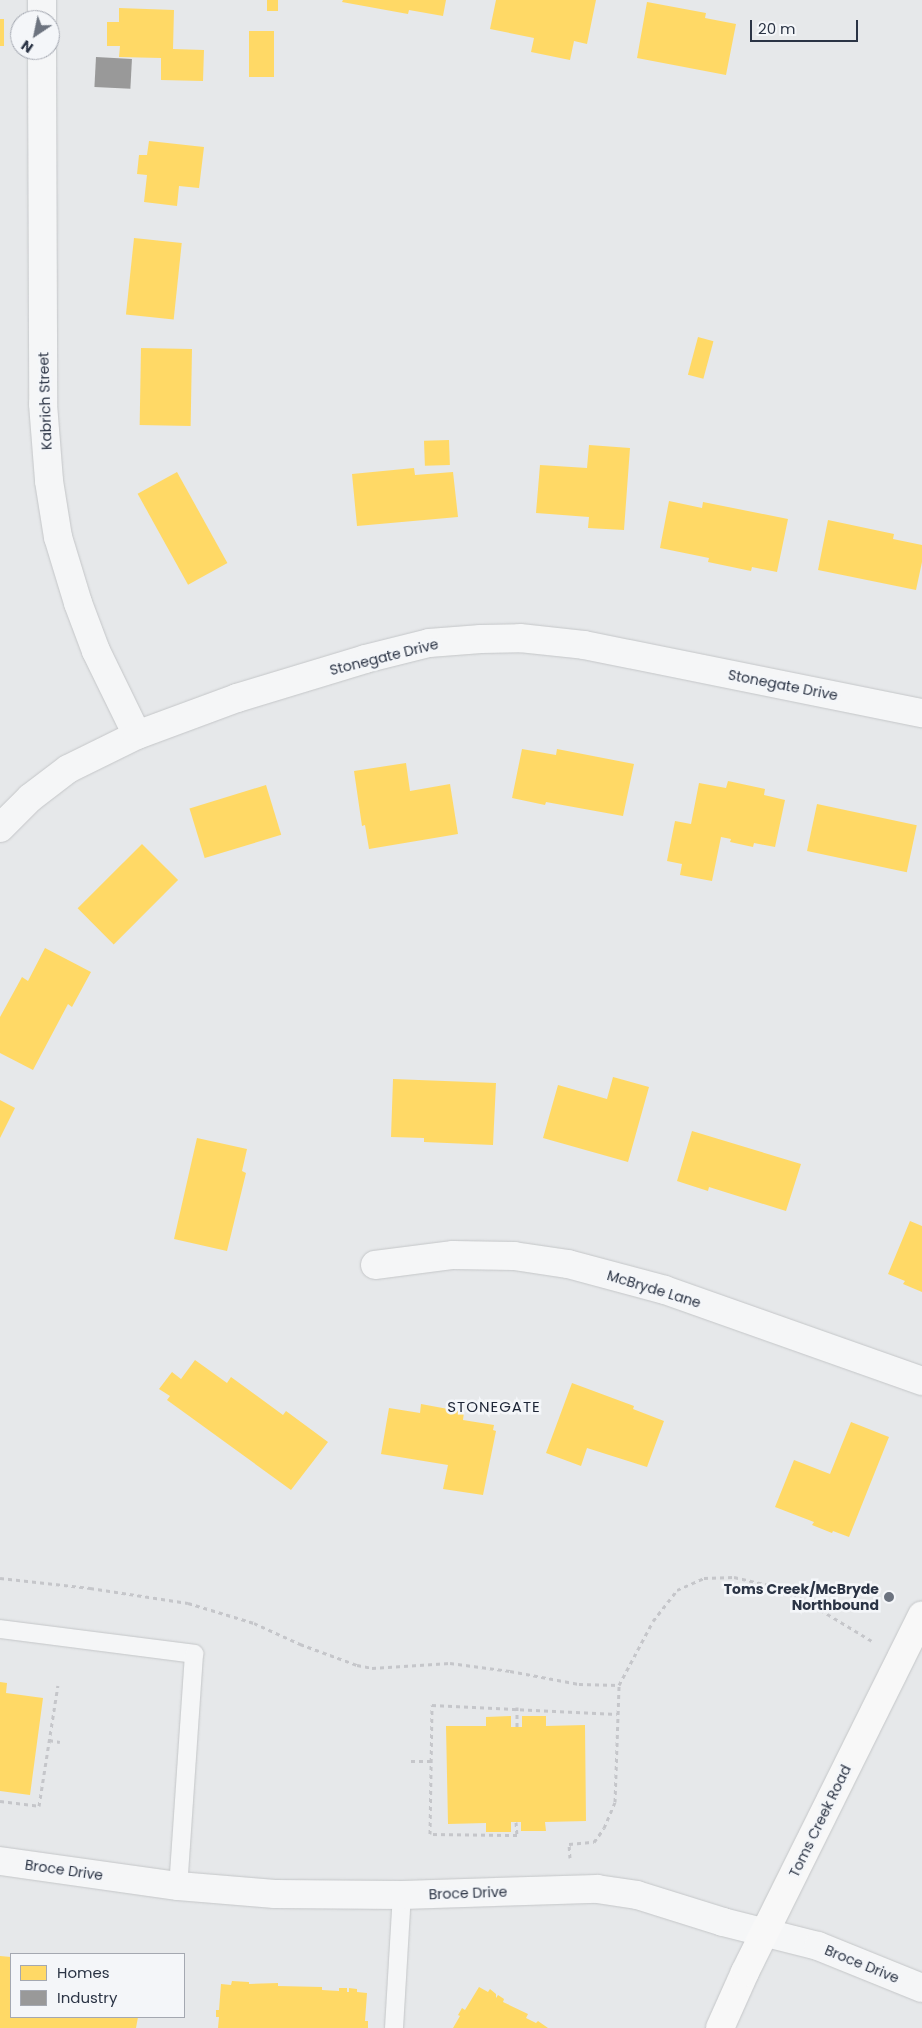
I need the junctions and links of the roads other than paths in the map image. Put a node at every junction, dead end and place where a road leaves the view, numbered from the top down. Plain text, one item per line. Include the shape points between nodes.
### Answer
1 (42, 60) edge
2 (922, 713) edge
3 (137, 735) junction
4 (0, 828) edge
5 (375, 1265) dead end
6 (922, 1381) edge
7 (922, 1615) edge
8 (0, 1629) edge
9 (0, 1861) edge
10 (178, 1886) junction
11 (402, 1895) junction
12 (765, 1932) junction
13 (922, 1988) edge
14 (394, 2028) edge
15 (720, 2028) edge

1 - 3 street, Kabrich Street via 43,404 49,481 58,537 78,603 96,651
2 - 3 street, Stonegate Drive via 584,645 528,639 480,639 429,643 365,659 237,698
3 - 4 street, Stonegate Drive via 68,769 30,798
5 - 6 street, McBryde Lane via 453,1255 514,1256 568,1264 665,1290
7 - 12 main road, Toms Creek Road
8 - 10 lane via 194,1654
9 - 10 street, Broce Drive
10 - 11 street, Broce Drive via 275,1894
11 - 12 street, Broce Drive via 598,1889 637,1894
11 - 14 lane
12 - 13 street, Broce Drive via 818,1946
12 - 15 main road, Toms Creek Road

